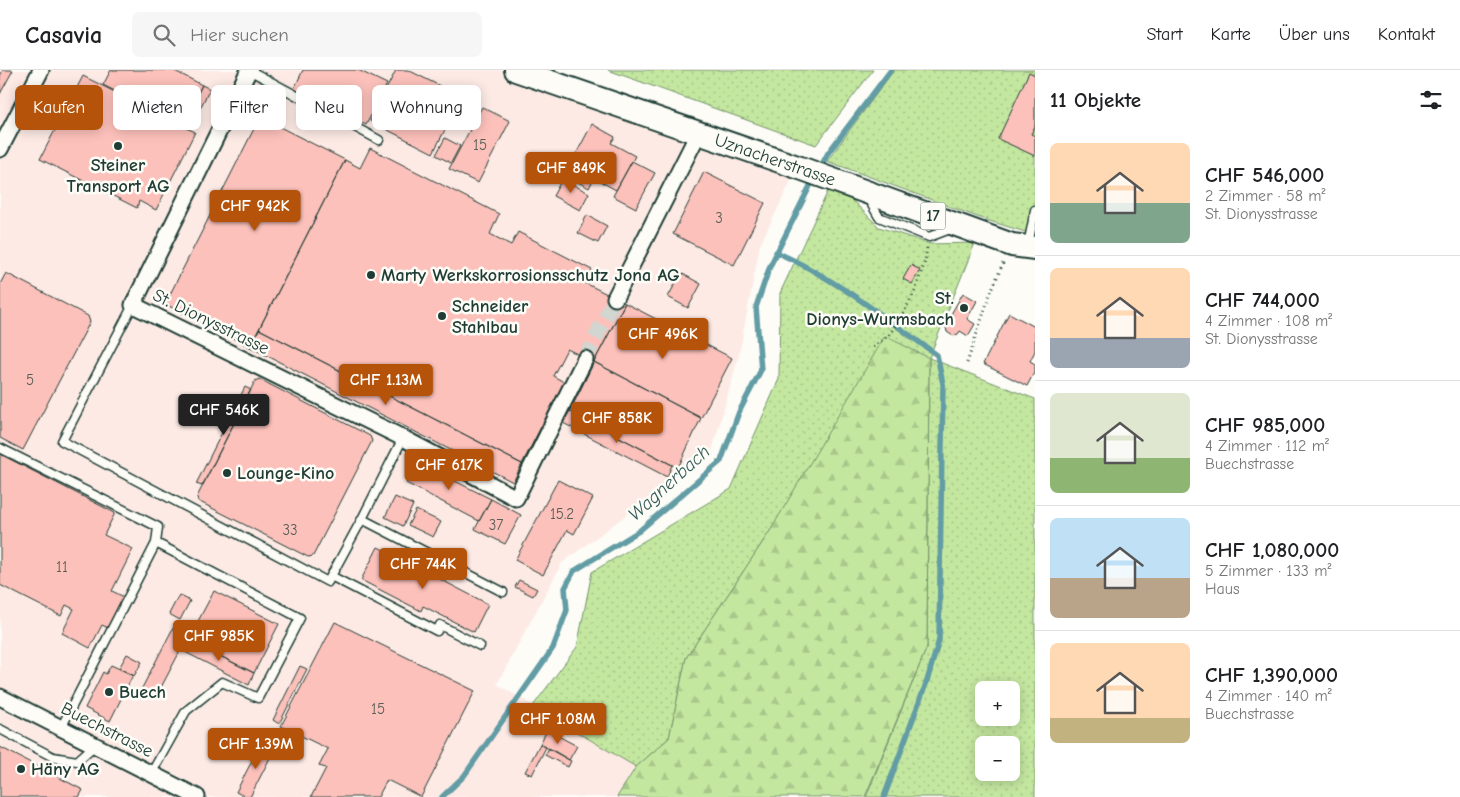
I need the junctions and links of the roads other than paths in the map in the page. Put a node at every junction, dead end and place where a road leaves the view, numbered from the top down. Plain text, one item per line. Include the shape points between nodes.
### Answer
1 (41, 70) edge
2 (249, 70) edge
3 (516, 70) edge
4 (698, 134) junction
5 (379, 140) dead end
6 (0, 149) edge
7 (863, 190) junction
8 (1035, 210) edge
9 (959, 226) junction
10 (1025, 246) edge
11 (616, 298) tunnel mouth
12 (133, 305) junction
13 (585, 359) tunnel mouth
14 (401, 437) junction
15 (0, 448) edge
16 (362, 519) junction
17 (156, 543) junction
18 (332, 576) junction
19 (503, 592) dead end
20 (480, 646) dead end
21 (0, 697) edge
22 (61, 728) junction
23 (0, 729) edge
24 (95, 745) junction
25 (151, 774) junction
26 (178, 793) edge
27 (197, 797) edge

1 - 6 street
2 - 5 lane
2 - 12 street, St. Dionysstrasse
3 - 4 main road, Uznacherstrasse / 17
4 - 7 main road, Uznacherstrasse / 17
4 - 11 street
7 - 9 main road, Uznacherstrasse / 17
7 - 9 lane via 879,217 929,237
8 - 10 lane
9 - 10 main road, Uznacherstrasse / 17
12 - 14 street, St. Dionysstrasse
12 - 18 lane via 62,441 328,582
13 - 14 street, St. Dionysstrasse via 516,498
14 - 16 lane
15 - 17 lane via 158,527
16 - 18 lane
16 - 19 lane
17 - 22 lane
17 - 25 lane via 300,618 258,698 222,682 186,711
18 - 20 lane via 437,631 440,625
21 - 22 street, Buechstrasse
22 - 24 street, Buechstrasse
23 - 24 lane via 53,757 77,761
24 - 25 street, Buechstrasse
25 - 26 street, Buechstrasse
26 - 27 street, Buechstrasse

